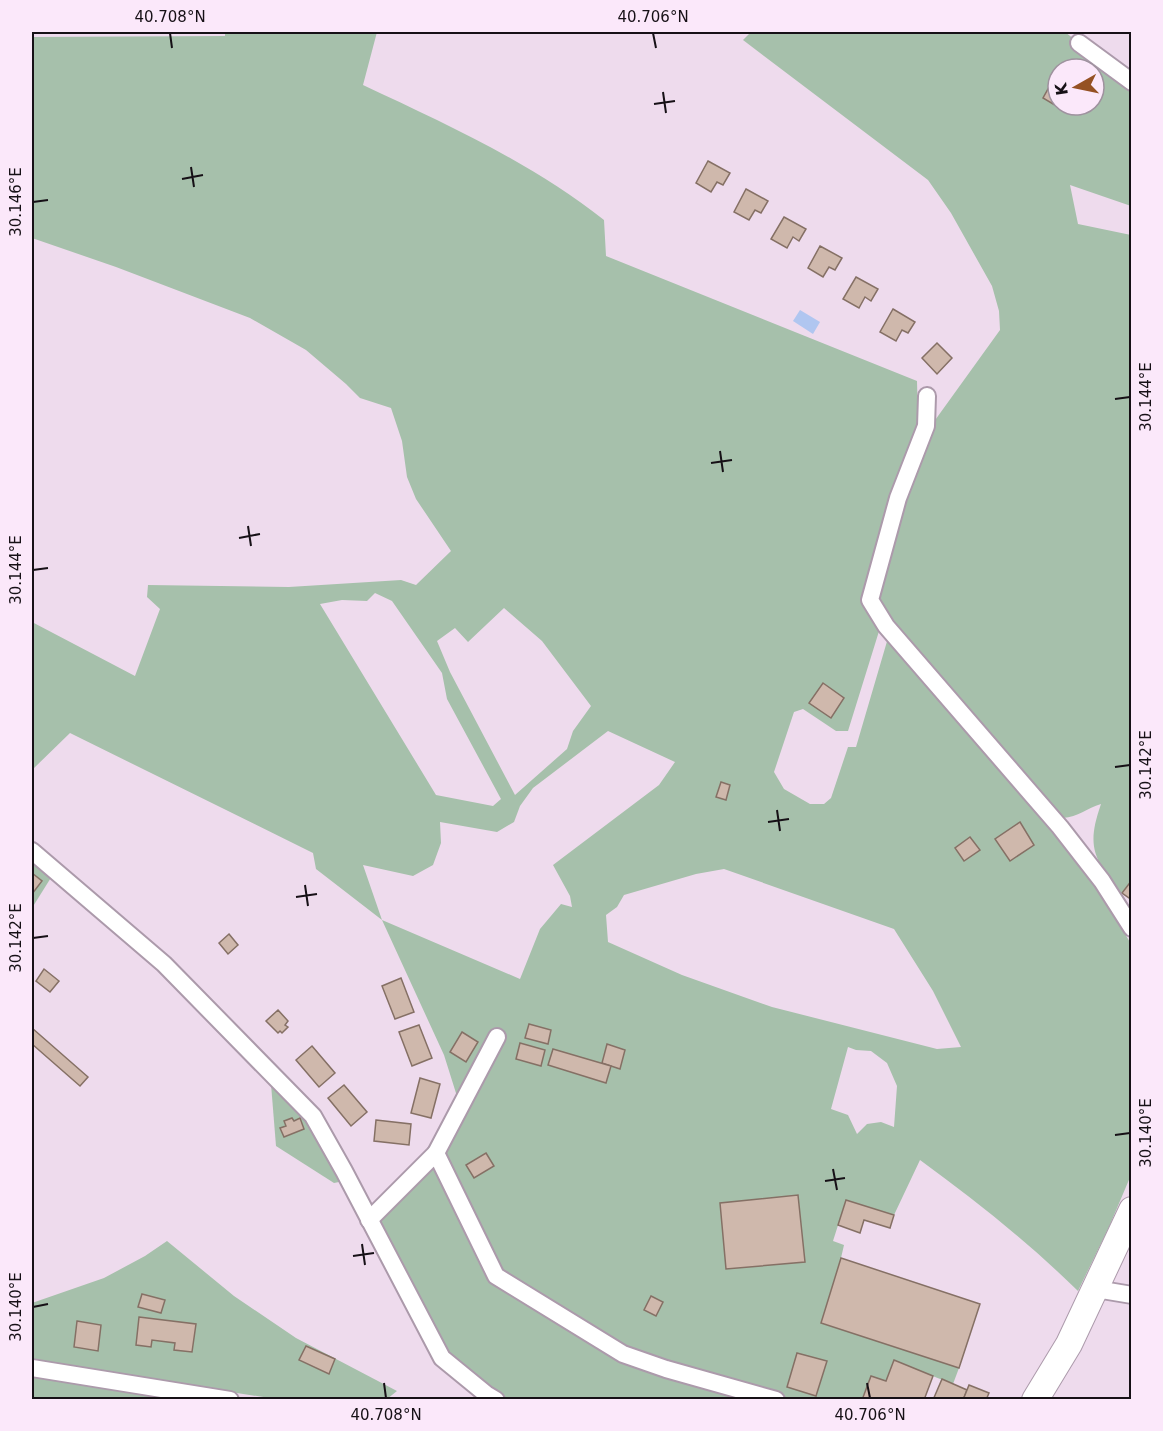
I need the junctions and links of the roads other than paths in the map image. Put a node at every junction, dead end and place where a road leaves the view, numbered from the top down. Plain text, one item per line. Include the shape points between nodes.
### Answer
1 (1079, 43) dead end
2 (1131, 82) edge
3 (927, 396) dead end
4 (32, 850) edge
5 (1131, 928) edge
6 (497, 1037) dead end
7 (436, 1153) junction
8 (1131, 1210) edge
9 (369, 1220) junction
10 (1096, 1289) junction
11 (1131, 1295) edge
12 (32, 1368) edge
13 (230, 1400) edge
14 (496, 1400) edge
15 (776, 1400) edge
16 (1035, 1400) edge

1 - 2 street
3 - 5 street via 926,426 898,498 870,600 886,626 1060,826 1102,881
4 - 9 street via 164,964 313,1116
6 - 7 street
7 - 9 street
7 - 15 street via 496,1276 623,1354
8 - 10 main road
9 - 14 street via 442,1358
10 - 11 street
10 - 16 main road
12 - 13 street

